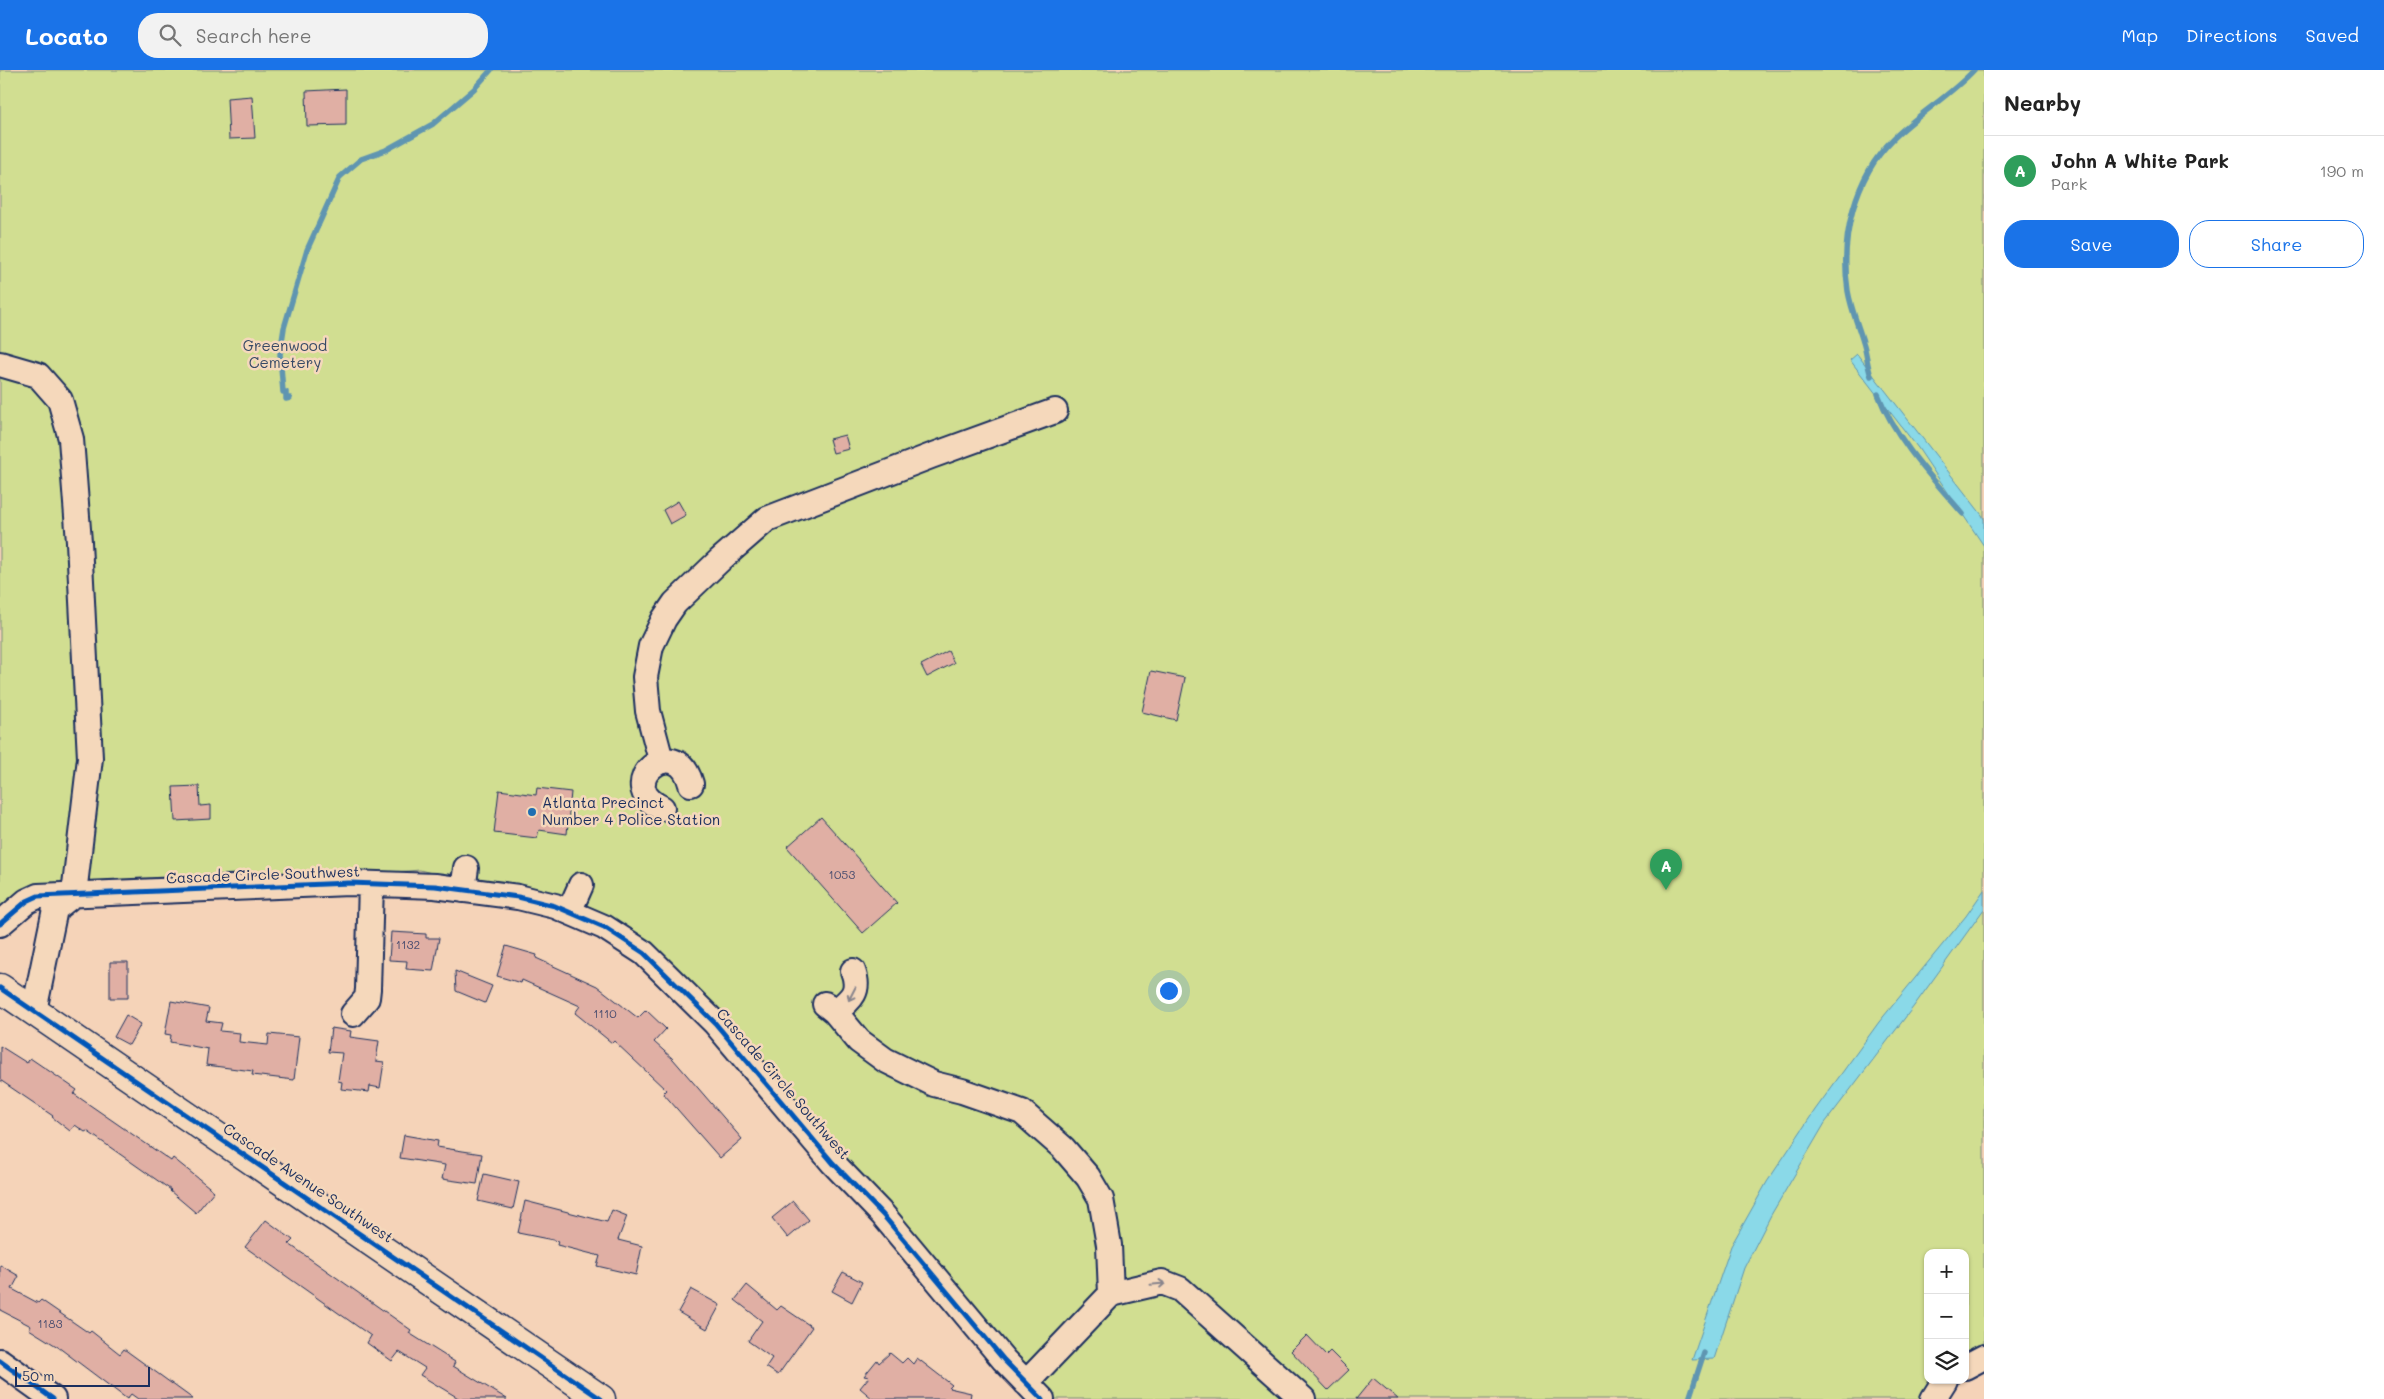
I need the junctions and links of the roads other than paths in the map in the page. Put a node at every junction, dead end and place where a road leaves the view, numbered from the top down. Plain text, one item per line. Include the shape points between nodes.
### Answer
1 (0, 364) edge
2 (1055, 412) dead end
3 (661, 760) junction
4 (691, 784) dead end
5 (662, 808) dead end
6 (372, 884) junction
7 (581, 885) dead end
8 (74, 894) junction
9 (569, 912) junction
10 (0, 924) edge
11 (853, 971) dead end
12 (0, 988) edge
13 (34, 1011) junction
14 (353, 1014) dead end
15 (1111, 1294) junction
16 (1984, 1357) edge
17 (0, 1360) edge
18 (1969, 1365) edge
19 (1942, 1384) edge
20 (1034, 1391) edge
21 (53, 1399) edge
22 (601, 1399) edge
23 (1303, 1399) edge
24 (1933, 1399) edge

1 - 8 street via 38,375 60,400 71,439 90,758
2 - 3 street via 767,519 720,560 675,603 651,646 645,677 648,711
3 - 4 street via 672,760 682,765
3 - 5 street via 651,765 642,784 652,804
6 - 8 street, Cascade Circle Southwest
6 - 9 street, Cascade Circle Southwest via 436,886 464,879
6 - 14 street via 367,998
7 - 9 street
8 - 10 street, Cascade Circle Southwest via 38,896
8 - 13 street via 55,909
9 - 20 street, Cascade Circle Southwest via 604,926 644,953 715,1023
11 -> 15 street via 857,981 852,997 830,1008 859,1042 885,1060 934,1084 1022,1112 1063,1148 1088,1177 1101,1199 1109,1245
12 - 13 main road, Cascade Avenue Southwest
13 - 22 main road, Cascade Avenue Southwest
15 - 20 street
15 -> 23 street via 1162,1282 1180,1289
16 - 18 street
17 - 21 street
19 - 24 street

